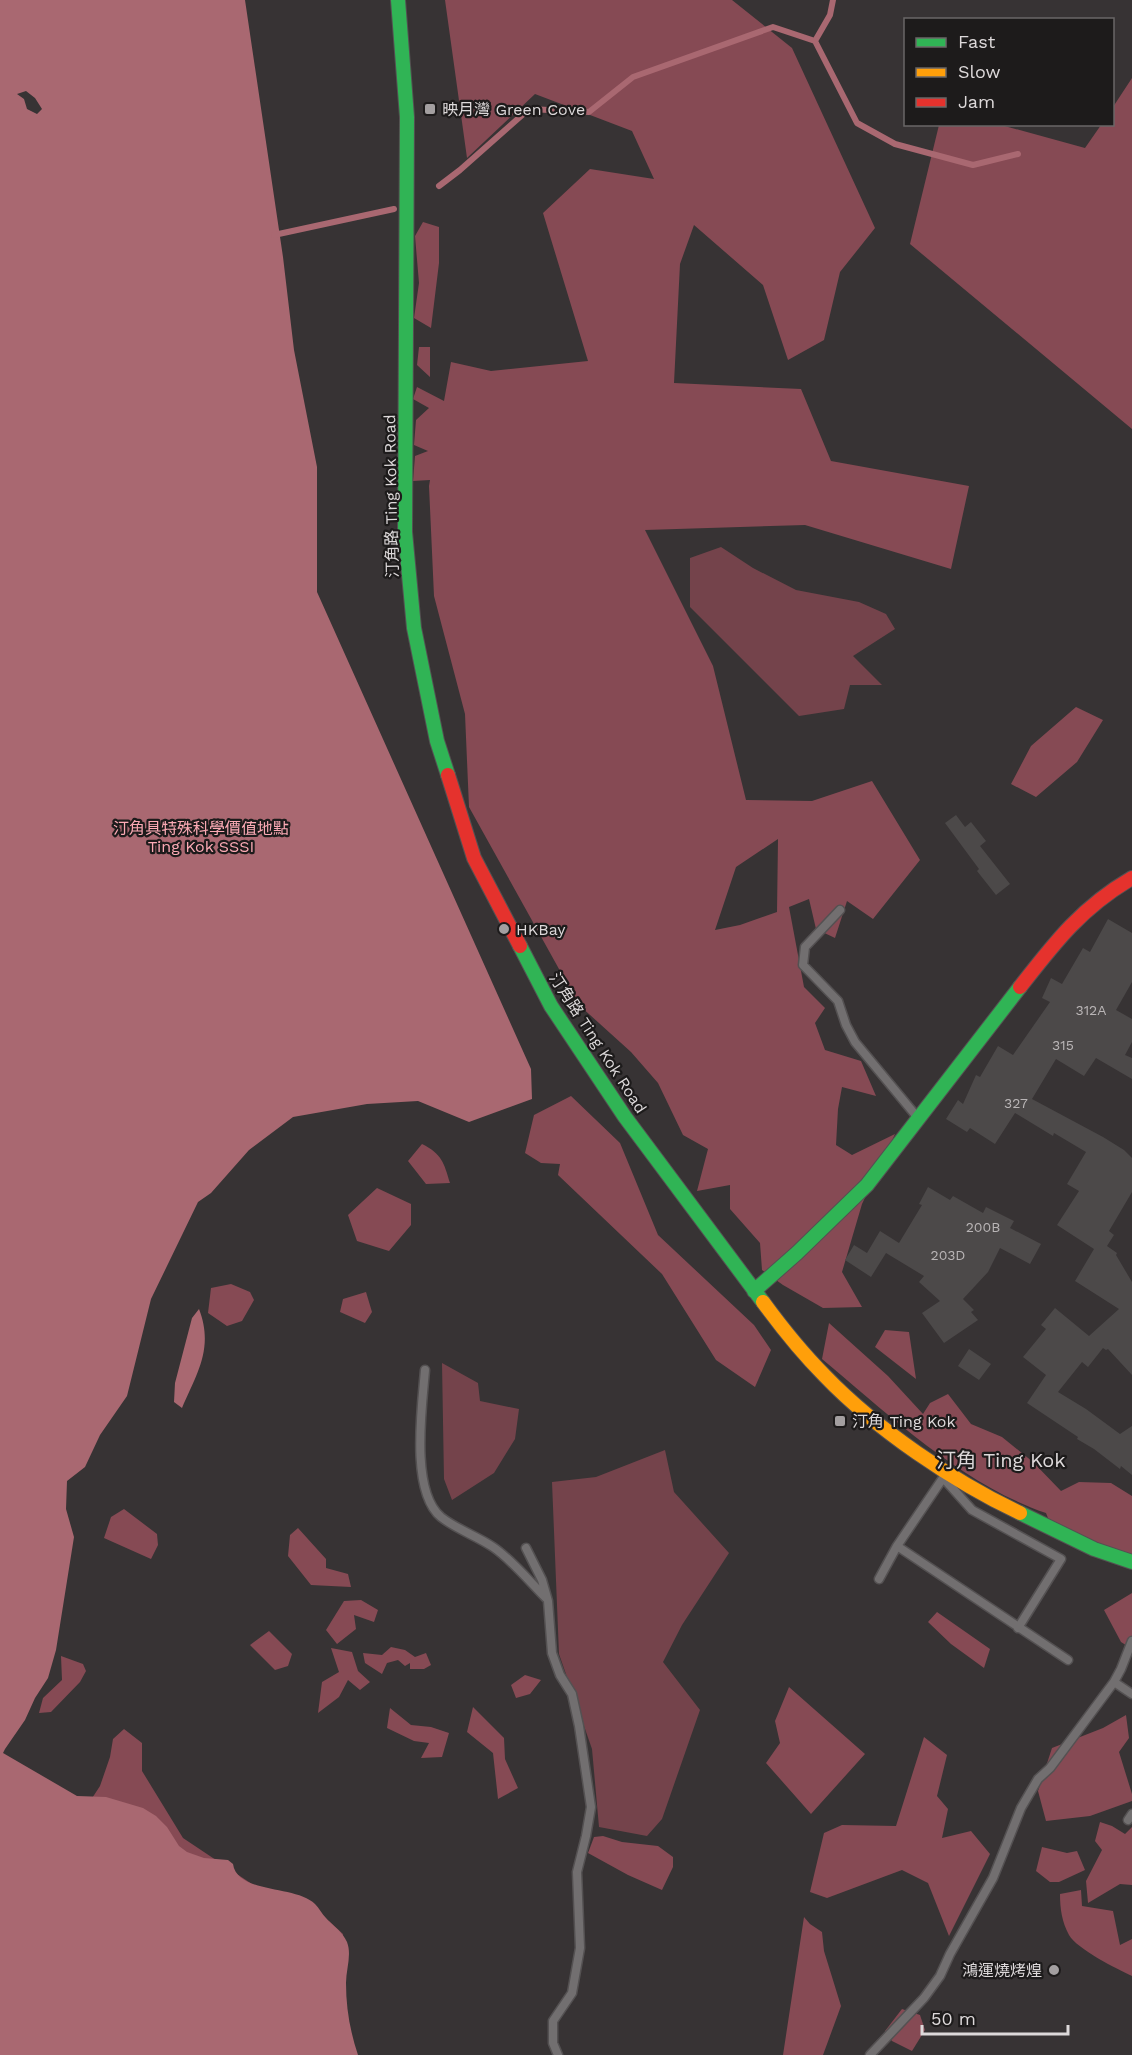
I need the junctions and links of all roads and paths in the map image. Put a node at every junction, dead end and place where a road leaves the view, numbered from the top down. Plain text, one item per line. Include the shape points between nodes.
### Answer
1 (398, 0) edge
2 (1132, 878) edge
3 (840, 910) dead end
4 (919, 1119) junction
5 (754, 1291) junction
6 (425, 1370) dead end
7 (945, 1475) junction
8 (897, 1546) junction
9 (526, 1548) dead end
10 (1132, 1562) edge
11 (879, 1579) dead end
12 (549, 1600) junction
13 (1018, 1628) junction
14 (1132, 1641) edge
15 (1068, 1660) dead end
16 (1114, 1682) junction
17 (1132, 1694) edge
18 (558, 2055) edge
19 (870, 2055) edge

1 - 5 main road, 汀角路 Ting Kok Road via 407,117 405,532 414,628 436,741 474,858 550,1006 625,1117
2 - 4 main road via 1091,905 1057,939
3 - 4 lane via 805,947 803,965 838,1001 855,1042
4 - 5 main road via 867,1185
5 - 7 main road, 汀角路 Ting Kok Road via 826,1378
6 - 12 lane via 419,1433 429,1500 441,1516 495,1548
7 - 8 lane
7 - 10 main road, 汀角路 Ting Kok Road via 1094,1549
7 - 13 lane via 972,1510 1061,1559
8 - 11 lane
8 - 13 lane
9 - 12 lane
12 - 18 lane via 552,1653 572,1694 591,1807 577,1872 580,1948 572,1993 553,2021 553,2043
13 - 15 lane
14 - 16 lane
16 - 17 lane
16 - 19 lane via 1029,1794 1012,1826 993,1878 940,1976

